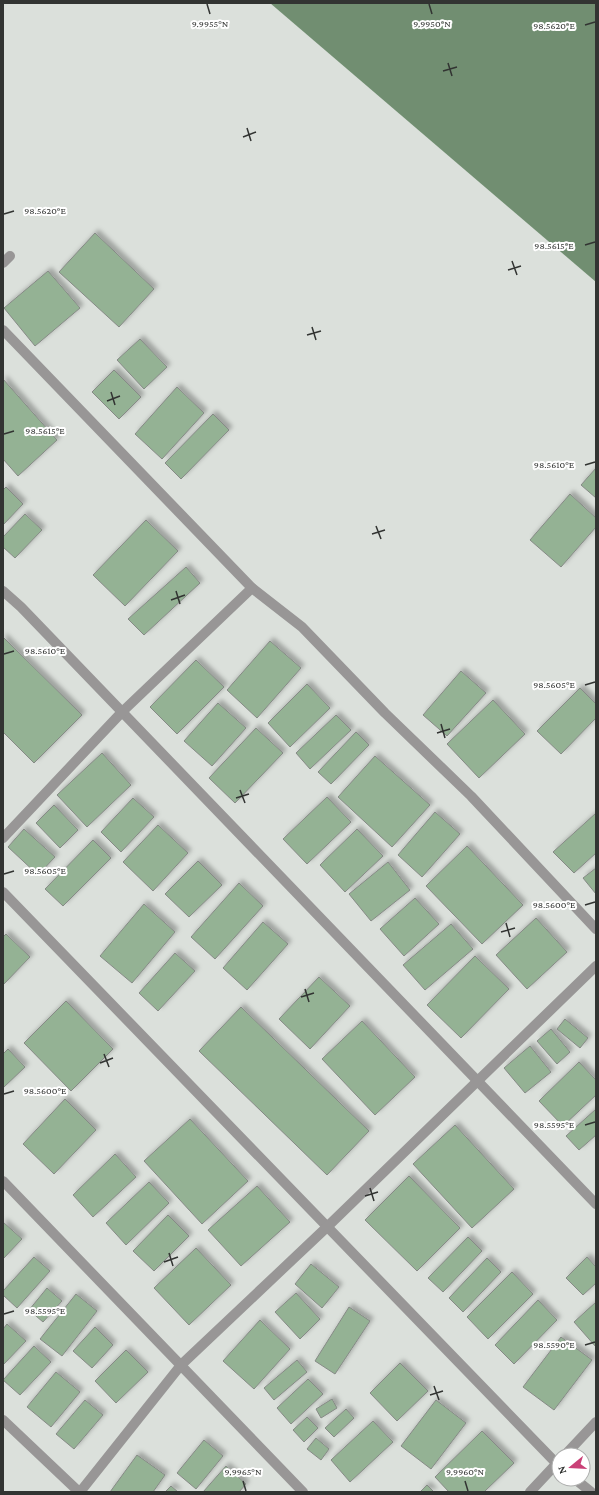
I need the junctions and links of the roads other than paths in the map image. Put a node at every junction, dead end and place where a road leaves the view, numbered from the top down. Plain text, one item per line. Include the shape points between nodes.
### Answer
1 (3, 330) edge
2 (252, 588) junction
3 (3, 590) edge
4 (122, 712) junction
5 (3, 838) edge
6 (3, 892) edge
7 (596, 928) edge
8 (596, 966) edge
9 (477, 1080) junction
10 (3, 1182) edge
11 (596, 1204) edge
12 (326, 1227) junction
13 (181, 1365) junction
14 (3, 1420) edge
15 (596, 1422) edge
16 (573, 1447) edge
17 (551, 1457) edge
18 (551, 1471) edge
19 (80, 1492) edge
20 (303, 1492) edge
21 (530, 1492) edge

1 - 2 street
2 - 4 street
2 - 7 street via 302,627 385,713 471,796
3 - 4 street
4 - 5 street
4 - 9 street
6 - 12 street
8 - 9 street
9 - 11 street
9 - 12 street
10 - 13 street
12 - 13 street
12 - 17 street
13 - 19 street
13 - 20 street
14 - 19 street
15 - 16 street
18 - 21 street

